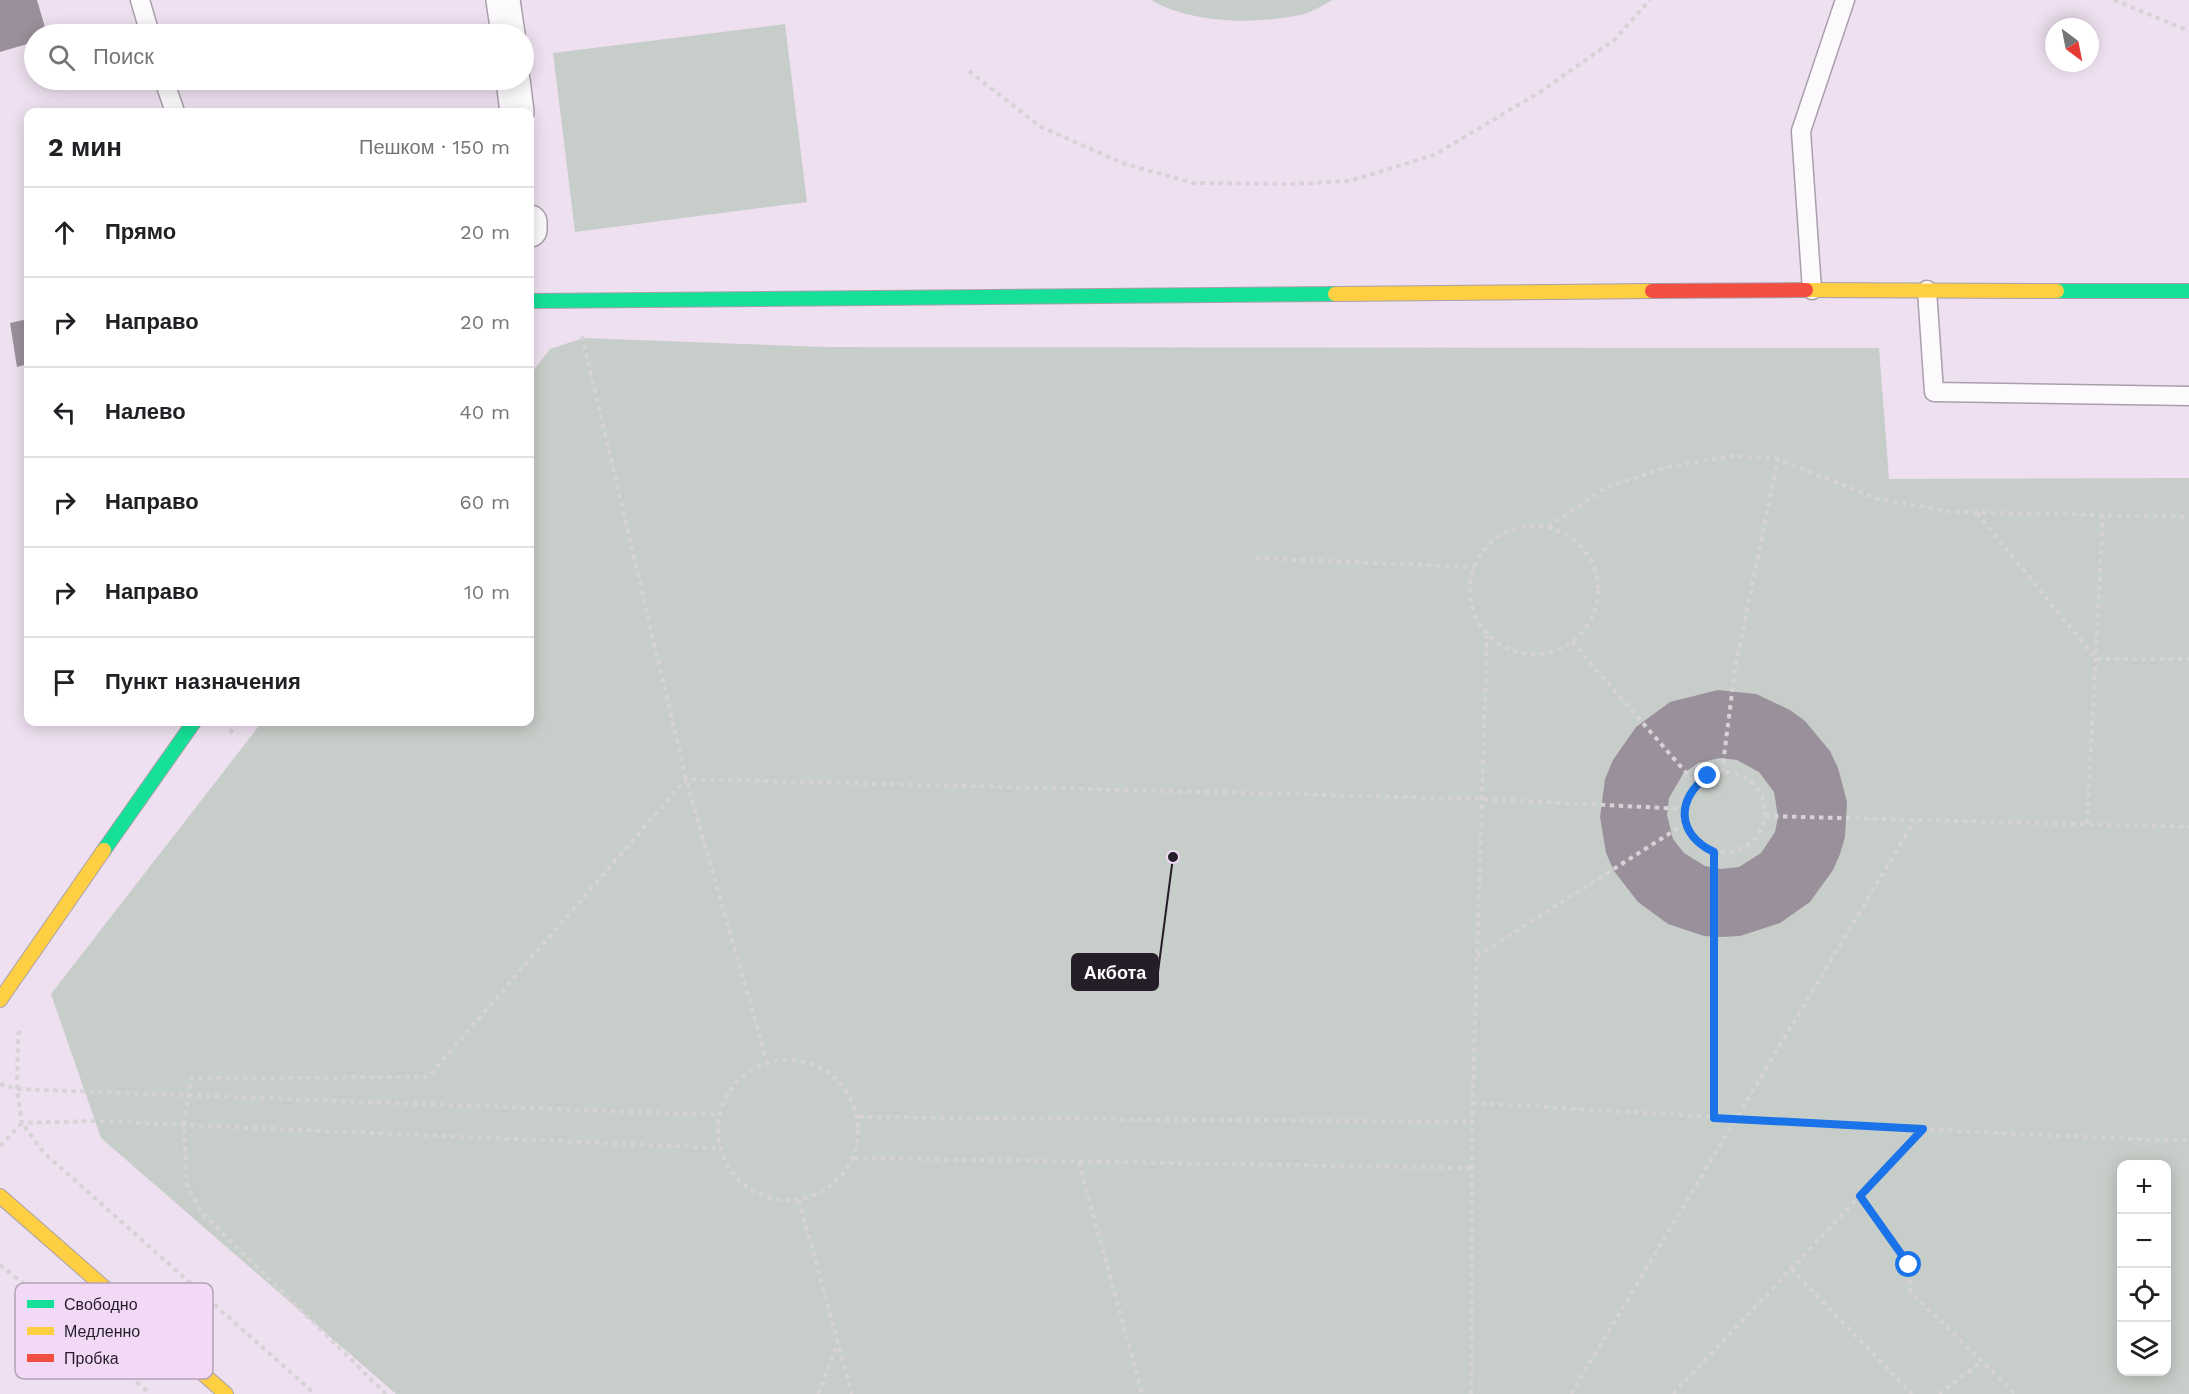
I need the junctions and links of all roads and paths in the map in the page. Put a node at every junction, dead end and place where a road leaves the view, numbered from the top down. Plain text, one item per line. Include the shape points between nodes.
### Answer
1 (140, 0) edge
2 (503, 0) edge
3 (1650, 0) edge
4 (1845, 0) edge
5 (2114, 0) edge
6 (147, 24) edge
7 (506, 24) edge
8 (2189, 32) edge
9 (969, 70) dead end
10 (167, 90) edge
11 (514, 90) edge
12 (174, 108) edge
13 (516, 108) edge
14 (1812, 290) junction
15 (1927, 290) junction
16 (2189, 291) edge
17 (576, 301) junction
18 (534, 302) edge
19 (2189, 396) edge
20 (1778, 459) junction
21 (1977, 513) junction
22 (2103, 515) junction
23 (2189, 517) edge
24 (1548, 527) junction
25 (1256, 558) dead end
26 (1474, 567) junction
27 (1487, 635) junction
28 (1572, 642) junction
29 (2096, 658) junction
30 (2189, 659) edge
31 (191, 726) edge
32 (1722, 772) junction
33 (686, 779) junction
34 (1696, 784) junction
35 (1483, 799) junction
36 (1684, 809) junction
37 (1765, 816) junction
38 (1915, 820) junction
39 (1686, 823) junction
40 (2087, 824) junction
41 (2189, 827) edge
42 (1714, 852) junction
43 (1477, 956) junction
44 (0, 1000) edge
45 (766, 1062) junction
46 (0, 1084) edge
47 (17, 1089) junction
48 (187, 1095) junction
49 (1472, 1103) junction
50 (718, 1115) junction
51 (859, 1117) junction
52 (1714, 1118) junction
53 (1736, 1120) junction
54 (1472, 1122) junction
55 (22, 1123) junction
56 (184, 1125) junction
57 (1923, 1129) junction
58 (2189, 1141) edge
59 (0, 1146) edge
60 (719, 1148) junction
61 (854, 1158) junction
62 (1079, 1162) junction
63 (1471, 1168) junction
64 (0, 1196) edge
65 (1860, 1196) junction
66 (799, 1200) junction
67 (0, 1265) edge
68 (1791, 1269) junction
69 (21, 1283) edge
70 (99, 1283) edge
71 (190, 1283) edge
72 (213, 1303) edge
73 (838, 1342) junction
74 (1982, 1361) junction
75 (133, 1379) edge
76 (209, 1379) edge
77 (150, 1394) edge
78 (226, 1394) edge
79 (315, 1394) edge
80 (386, 1394) edge
81 (818, 1394) edge
82 (852, 1394) edge
83 (1142, 1394) edge
84 (1472, 1394) edge
85 (1571, 1394) edge
86 (1674, 1394) edge
87 (1912, 1394) edge
88 (1939, 1394) edge
89 (2015, 1394) edge

1 - 6 lane
2 - 7 street
3 - 9 path via 1614,40 1531,97 1434,155 1348,181 1194,183 1125,164 1041,127
4 - 14 lane via 1801,131
5 - 8 path
10 - 12 lane
11 - 13 street
14 - 15 street
14 - 17 street
15 - 16 street
15 - 19 lane via 1934,392
17 - 18 street
17 - 33 path
20 - 21 path via 1878,499
20 - 24 path via 1732,456 1668,467 1607,487
20 - 32 path via 1735,669
21 - 22 path
21 - 29 path
22 - 23 path
22 - 29 path
24 - 26 path via 1530,526 1496,538
24 - 28 path via 1580,545 1596,577 1594,613
25 - 26 path
26 - 27 path via 1471,603
27 - 28 path via 1519,652 1555,651
27 - 35 path
28 - 34 path
29 - 30 path
29 - 40 path
31 - 44 street
32 - 34 path
32 - 37 path via 1736,773 1758,789
33 - 35 path
33 - 45 path
33 - 48 path via 428,1077 191,1078
34 - 36 path
35 - 36 path
35 - 43 path
36 - 39 path
37 - 38 path
37 - 42 path via 1753,841 1728,853
38 - 40 path
38 - 53 path
39 - 42 path via 1701,846
39 - 43 path
40 - 41 path
42 - 52 path
43 - 49 path
45 - 50 path via 735,1082
45 - 51 path via 801,1059 834,1075
46 - 47 path
47 - 48 path
47 - 55 path
48 - 50 path
48 - 56 path
49 - 52 path
49 - 54 path
50 - 60 path
51 - 54 path
51 - 61 path
52 - 53 path
53 - 57 path
53 - 85 path
54 - 63 path
55 - 56 path
55 - 59 path
55 - 71 path via 43,1152
56 - 60 path
56 - 80 path via 187,1187 202,1213
57 - 58 path
57 - 65 path
60 - 66 path via 736,1179 765,1197
61 - 62 path
61 - 66 path via 832,1186
62 - 63 path
62 - 83 path
63 - 84 path
64 - 70 street
65 - 68 path
65 - 74 path via 1909,1265 1910,1291
66 - 73 path
67 - 69 path
68 - 86 path
68 - 87 path
72 - 79 path
73 - 81 path
73 - 82 path
74 - 88 path
74 - 89 path
75 - 77 path
76 - 78 street

